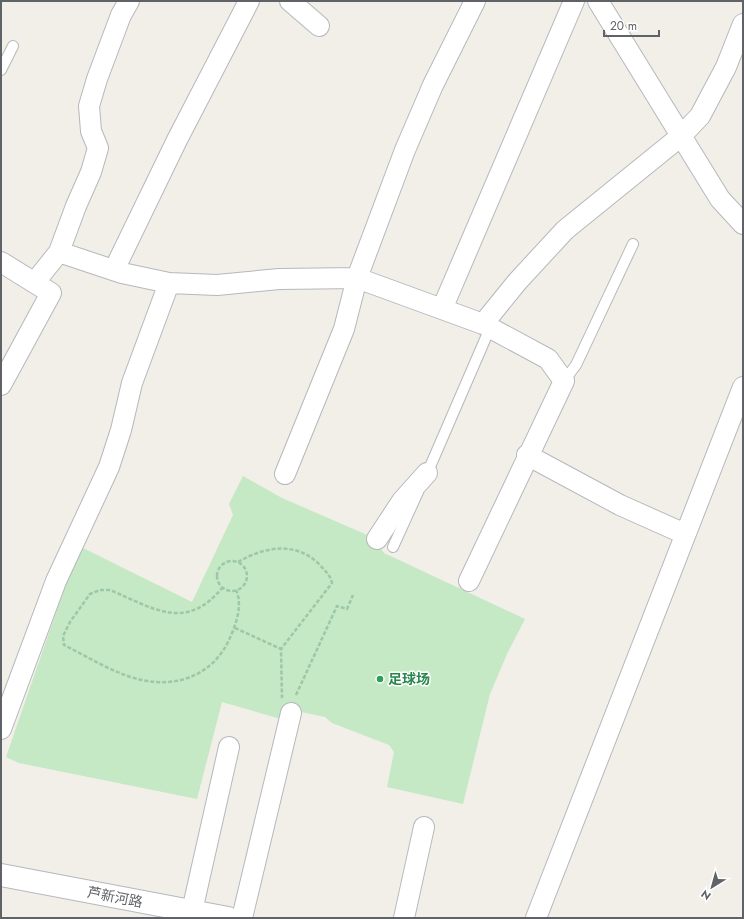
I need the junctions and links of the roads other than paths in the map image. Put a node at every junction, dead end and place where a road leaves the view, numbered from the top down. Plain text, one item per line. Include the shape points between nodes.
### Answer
1 (129, 1) edge
2 (249, 1) edge
3 (290, 1) edge
4 (475, 1) edge
5 (574, 1) edge
6 (598, 1) edge
7 (743, 24) edge
8 (319, 26) dead end
9 (13, 46) dead end
10 (1, 70) edge
11 (681, 136) junction
12 (743, 224) edge
13 (633, 244) dead end
14 (59, 252) junction
15 (1, 262) edge
16 (114, 270) junction
17 (357, 278) junction
18 (35, 282) junction
19 (169, 283) junction
20 (442, 309) junction
21 (487, 326) junction
22 (564, 381) junction
23 (1, 385) edge
24 (743, 387) edge
25 (528, 455) junction
26 (427, 473) joint
27 (285, 474) dead end
28 (685, 534) junction
29 (385, 543) dead end
30 (469, 581) dead end
31 (5, 708) edge
32 (291, 713) road end
33 (1, 729) edge
34 (229, 747) dead end
35 (424, 827) dead end
36 (1, 875) edge
37 (192, 911) junction
38 (228, 918) edge
39 (242, 918) edge
40 (404, 918) edge
41 (536, 918) edge

1 - 14 street via 118,22 89,106 91,131 98,148
2 - 16 street via 177,140
3 - 8 street
4 - 17 street via 405,150
5 - 20 street
6 - 11 street
7 - 11 street via 726,67 700,116
9 - 10 lane
11 - 12 street via 720,199
11 - 21 street via 565,230 517,282
13 - 22 lane via 576,365
14 - 16 street
14 - 18 street
15 - 18 street
16 - 19 street
17 - 19 street via 279,279 216,285
17 - 20 street
17 - 27 street via 344,328
18 - 23 street via 51,293
19 - 31 street via 132,383 121,430 108,467 56,581
20 - 21 street
21 - 22 street via 548,359
21 - 26 lane
22 - 25 street
24 - 28 street
25 - 28 street via 620,505
25 - 30 street
26 - 29 street via 402,501
28 - 41 street
31 - 33 street
32 - 39 street
34 - 37 street
35 - 40 street
36 - 37 street, 芦新河路
37 - 38 street, 芦新河路

